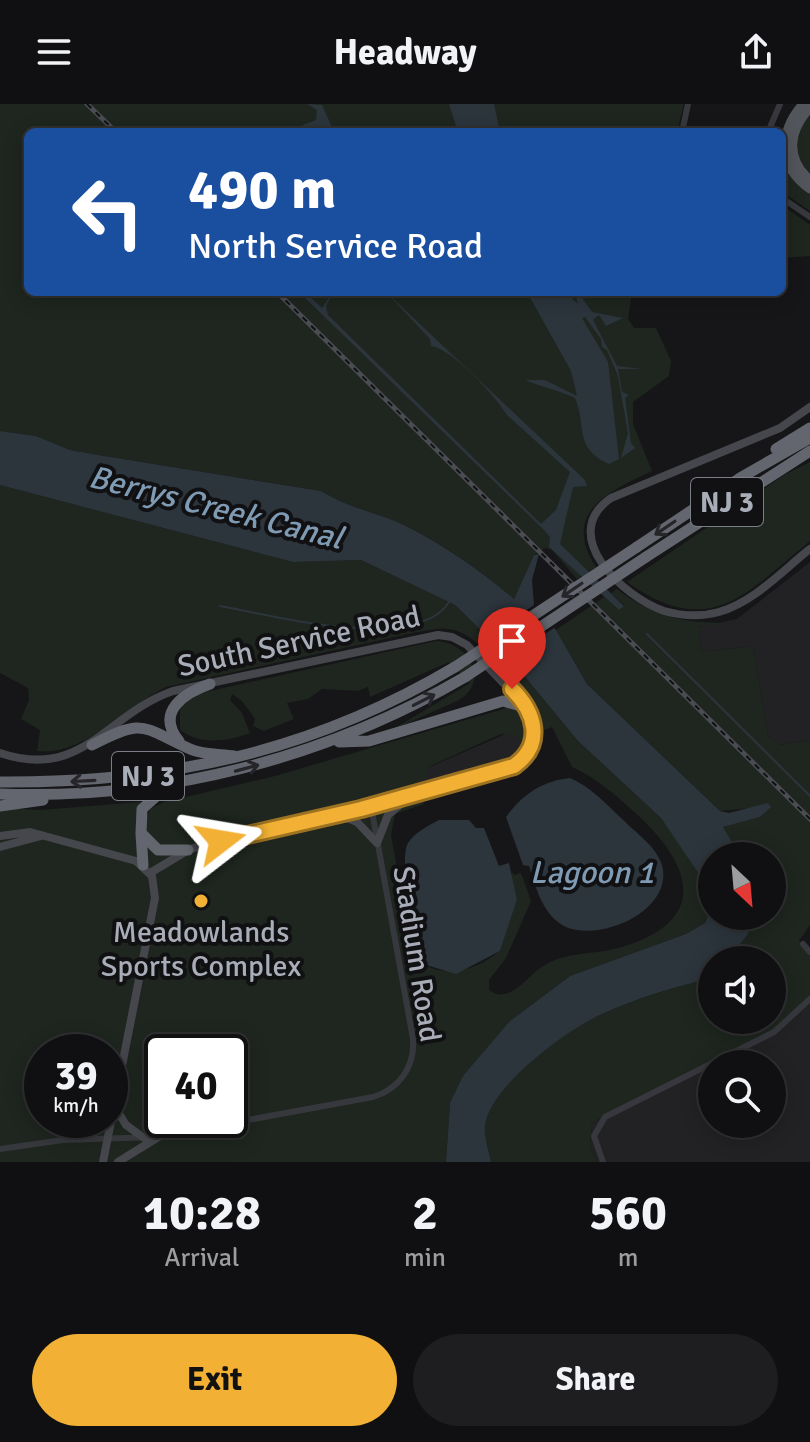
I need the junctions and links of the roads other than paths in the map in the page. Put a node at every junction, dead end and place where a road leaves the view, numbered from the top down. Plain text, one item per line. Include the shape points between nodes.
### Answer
1 (688, 104) edge
2 (780, 104) edge
3 (803, 104) edge
4 (810, 110) edge
5 (683, 128) edge
6 (770, 128) edge
7 (786, 138) edge
8 (786, 152) edge
9 (810, 180) edge
10 (810, 189) edge
11 (786, 201) edge
12 (810, 217) edge
13 (810, 407) edge
14 (810, 428) edge
15 (810, 438) edge
16 (810, 451) edge
17 (740, 478) junction
18 (810, 549) edge
19 (210, 684) junction
20 (512, 689) junction
21 (528, 708) junction
22 (390, 735) junction
23 (330, 742) junction
24 (182, 744) junction
25 (92, 745) junction
26 (0, 753) edge
27 (242, 757) junction
28 (0, 774) edge
29 (0, 782) edge
30 (51, 783) junction
31 (171, 784) junction
32 (86, 793) junction
33 (0, 794) edge
34 (415, 794) junction
35 (0, 806) edge
36 (371, 806) junction
37 (336, 814) junction
38 (141, 833) junction
39 (46, 835) junction
40 (0, 836) edge
41 (377, 843) junction
42 (0, 847) edge
43 (188, 850) junction
44 (147, 869) junction
45 (803, 944) dead end
46 (810, 952) edge
47 (810, 999) edge
48 (128, 1035) edge
49 (248, 1120) edge
50 (128, 1126) edge
51 (107, 1138) joint
52 (128, 1138) edge
53 (144, 1138) joint
54 (156, 1138) edge
55 (0, 1149) edge
56 (103, 1162) edge
57 (118, 1162) edge
58 (603, 1162) edge

1 - 5 street
2 - 6 street
3 - 7 main road via 787,126
4 - 9 main road via 792,138 798,167
8 - 10 main road via 792,171
11 - 12 street
13 - 18 street via 780,428 608,500 594,517 590,537 599,560 633,594 664,611 692,615 738,605
14 - 17 highway
15 - 17 highway, NJ 3
23 -> 16 highway, NJ 3, bridge via 465,677
17 -> 27 highway, NJ 3, bridge via 455,667 362,715
19 - 20 street, South Service Road via 438,635 467,645
19 - 24 highway via 183,695 172,708 171,729
19 - 25 street, South Service Road via 156,698
20 - 21 street, South Service Road
20 - 22 highway
21 - 22 highway via 503,701
21 - 34 street via 534,739 517,763
22 - 23 highway
31 -> 23 highway, NJ 3 via 244,769
24 - 25 highway via 136,726
24 - 27 highway
25 - 26 street, South Service Road via 45,760
27 -> 30 highway, NJ 3 via 141,777
28 - 30 highway
29 - 30 highway, NJ 3
31 - 32 highway, NJ 3
31 - 38 highway via 142,809
32 - 33 highway, NJ 3
32 - 35 highway
34 - 36 street
34 - 41 street via 388,815
36 - 37 street
36 - 41 street, Stadium Road
37 - 41 street via 357,822
37 - 43 street
38 - 43 highway via 158,850
38 - 44 highway
39 - 40 street
39 - 42 street
39 - 44 street
41 - 49 street, Stadium Road via 413,1043 411,1060 401,1080 373,1097
43 - 44 street
44 - 48 street via 155,898
45 - 46 street
47 - 58 street via 774,1032 605,1117 594,1136
50 - 53 street
51 - 55 street, Stadium Road
51 - 56 street
52 - 53 street, Stadium Road
54 - 57 street

